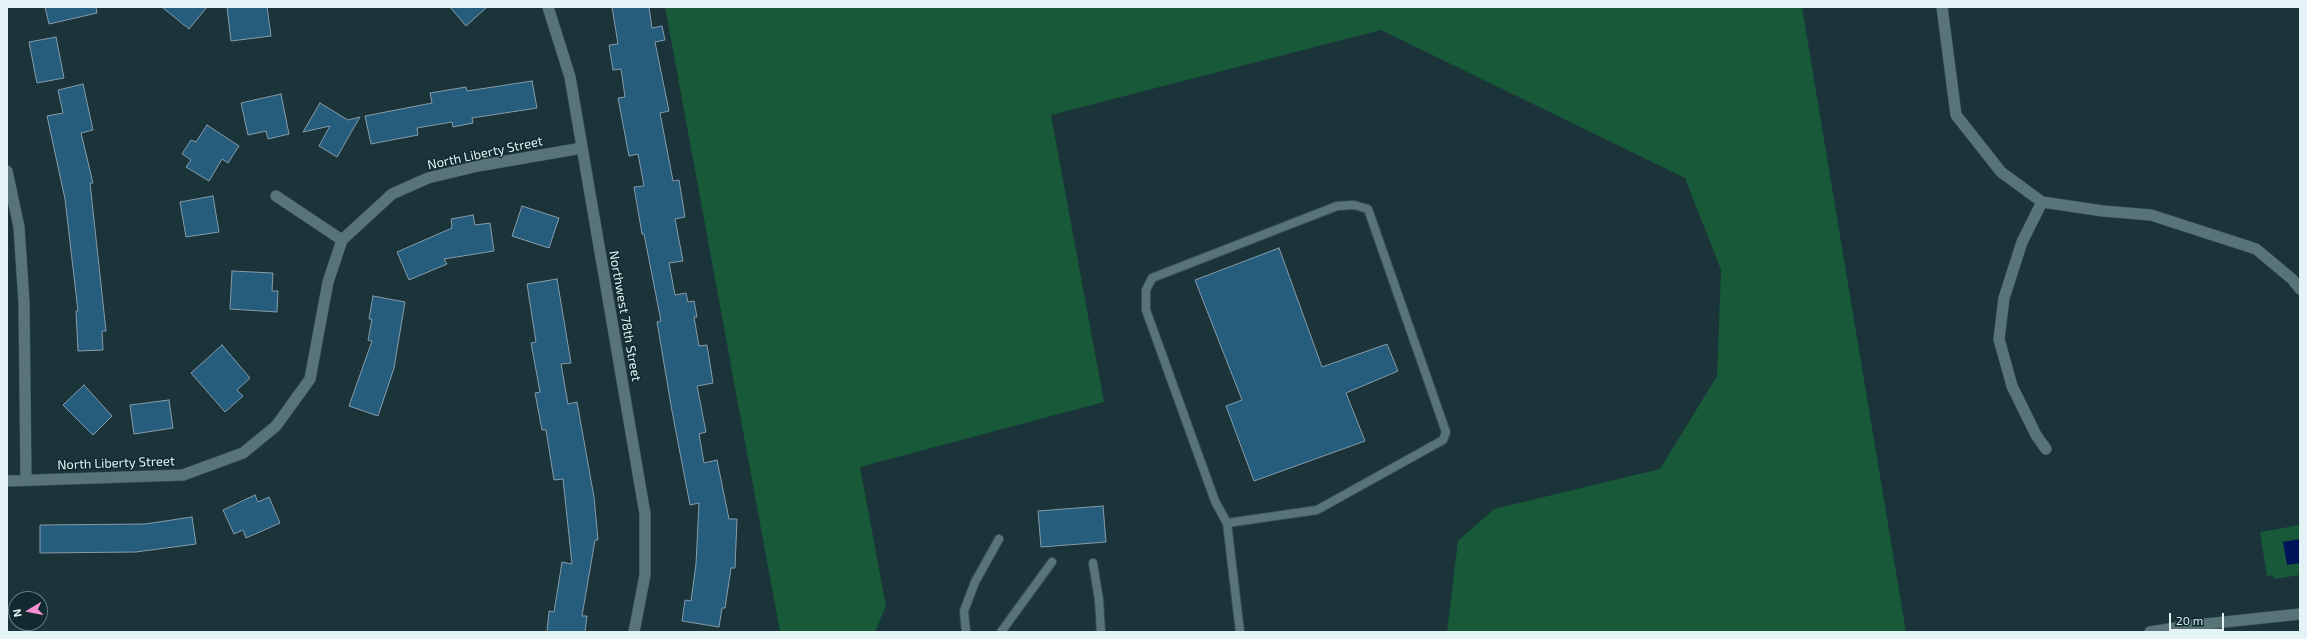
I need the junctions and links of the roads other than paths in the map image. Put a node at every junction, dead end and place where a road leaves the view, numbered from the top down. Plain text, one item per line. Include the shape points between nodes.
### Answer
1 (548, 7) edge
2 (1942, 7) edge
3 (582, 148) junction
4 (7, 172) edge
5 (276, 196) dead end
6 (2042, 202) junction
7 (342, 240) junction
8 (2300, 289) edge
9 (2046, 449) dead end
10 (26, 480) junction
11 (7, 481) edge
12 (1227, 523) junction
13 (999, 539) dead end
14 (1052, 562) dead end
15 (1093, 564) dead end
16 (2300, 614) edge
17 (634, 632) edge
18 (966, 632) edge
19 (1001, 632) edge
20 (1101, 632) edge
21 (1240, 632) edge
22 (2150, 632) edge

1 - 3 street, Northwest 78th Street via 570,77
2 - 6 street via 1956,115 2001,172
3 - 7 street, North Liberty Street via 478,166 428,178 392,194
3 - 17 street, Northwest 78th Street via 645,514 645,575
4 - 10 street via 19,227 24,303
5 - 7 street
6 - 8 street via 2151,215 2209,233 2256,249 2292,279
6 - 9 street via 2022,242 2006,291 1999,340 2012,386 2036,435
7 - 10 street, North Liberty Street via 328,282 310,379 276,426 243,453 183,475
10 - 11 street, North Liberty Street
12 - 12 lane via 1215,501 1146,310 1146,290 1152,278 1337,206 1354,205 1368,209 1446,432 1443,440 1316,510
12 - 21 lane
13 - 18 lane via 975,582 964,611
14 - 19 lane
15 - 20 lane via 1100,600
16 - 22 street

